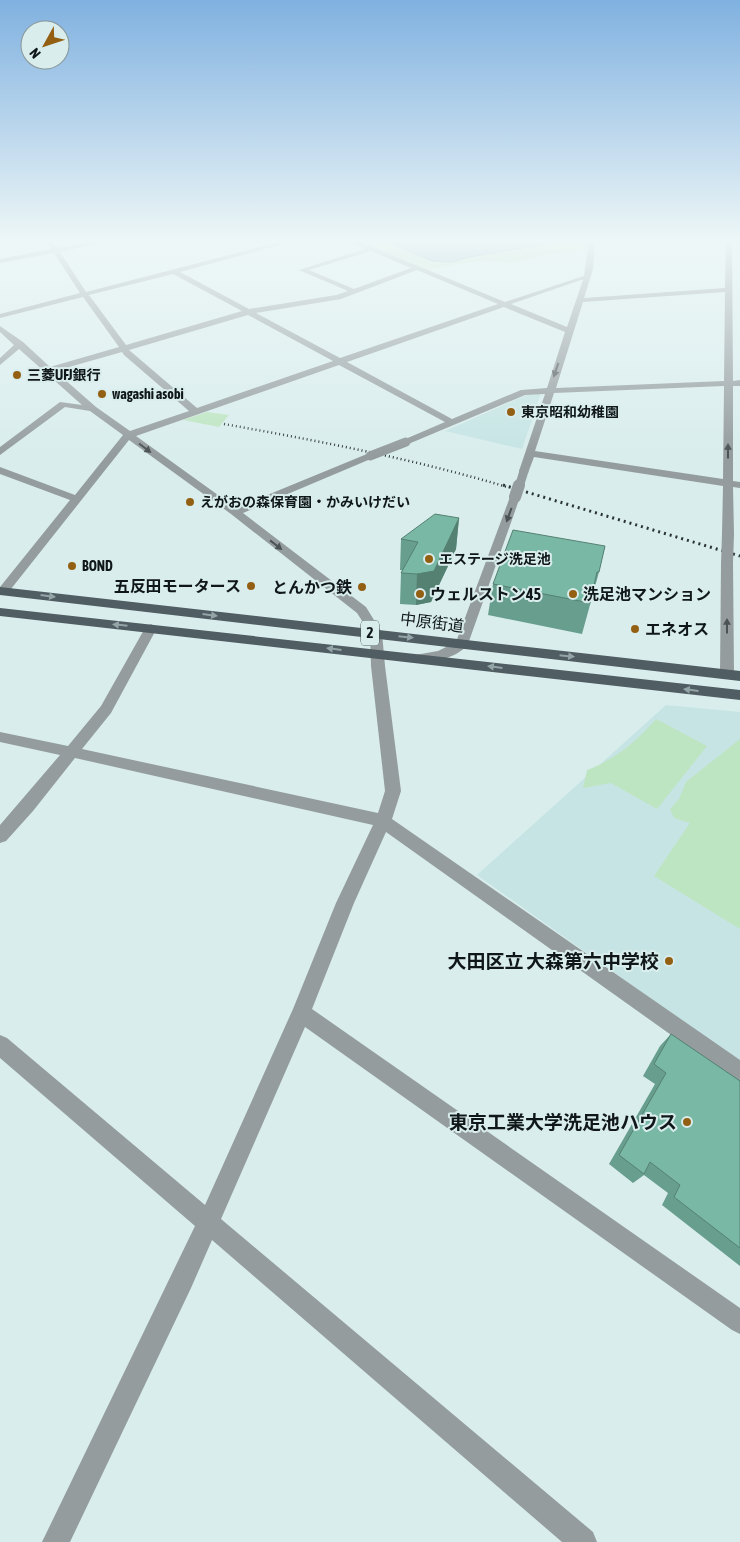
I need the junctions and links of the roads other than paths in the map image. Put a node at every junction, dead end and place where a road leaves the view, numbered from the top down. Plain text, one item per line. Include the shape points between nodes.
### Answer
1 (19, 311) edge
2 (97, 311) edge
3 (254, 311) edge
4 (485, 311) edge
5 (522, 311) edge
6 (576, 311) edge
7 (730, 311) edge
8 (248, 312) junction
9 (0, 316) edge
10 (0, 328) edge
11 (569, 330) junction
12 (20, 344) junction
13 (124, 349) junction
14 (4, 355) edge
15 (339, 361) junction
16 (0, 362) edge
17 (51, 370) junction
18 (729, 383) junction
19 (740, 383) edge
20 (550, 390) junction
21 (93, 409) junction
22 (195, 412) junction
23 (451, 422) junction
24 (128, 435) junction
25 (0, 452) edge
26 (530, 453) junction
27 (0, 470) edge
28 (728, 483) junction
29 (740, 484) edge
30 (77, 499) junction
31 (235, 512) junction
32 (2, 591) edge
33 (0, 612) edge
34 (151, 628) junction
35 (376, 633) junction
36 (462, 644) junction
37 (377, 654) junction
38 (420, 658) junction
39 (733, 676) edge
40 (740, 695) edge
41 (0, 737) edge
42 (72, 752) junction
43 (383, 821) junction
44 (0, 836) edge
45 (301, 1013) junction
46 (0, 1045) edge
47 (740, 1072) edge
48 (208, 1222) junction
49 (740, 1322) edge
50 (56, 1542) edge
51 (583, 1542) edge

1 - 9 street
2 - 13 street
3 - 8 street
4 - 15 street
5 - 11 street
6 - 11 street
7 - 18 street
8 - 13 street
8 - 15 street
10 - 12 street
11 -> 20 street
12 - 14 street
12 - 17 street
13 - 17 street
13 - 22 street
14 - 16 street
15 - 22 street
15 - 23 street
17 - 21 street
18 - 19 street
18 - 20 street
28 -> 18 street
20 - 23 street via 524,392
20 - 26 street
21 - 24 street
21 - 25 street via 62,404
22 - 24 street
23 - 31 street, bridge
24 - 30 street
24 -> 31 street
26 - 28 street
26 -> 36 street, bridge
27 - 30 street
28 - 29 street
39 -> 28 street, bridge
30 - 32 street
31 -> 35 street via 362,610
32 -> 35 main road, 中原街道 / 2
34 -> 33 main road, 2
37 -> 34 main road, 2
34 - 42 street via 106,709
35 -> 36 main road, 中原街道 / 2
35 - 37 street
36 - 38 street via 436,656
36 -> 39 main road, 中原街道 / 2
37 - 38 main road, 2
37 - 43 street via 392,791
40 -> 38 main road, 2
41 - 42 street
42 - 43 street
42 - 44 street
43 - 45 street via 345,903
43 - 47 street
45 - 48 street
45 - 49 street
46 - 48 street
48 - 50 street
48 - 51 street

